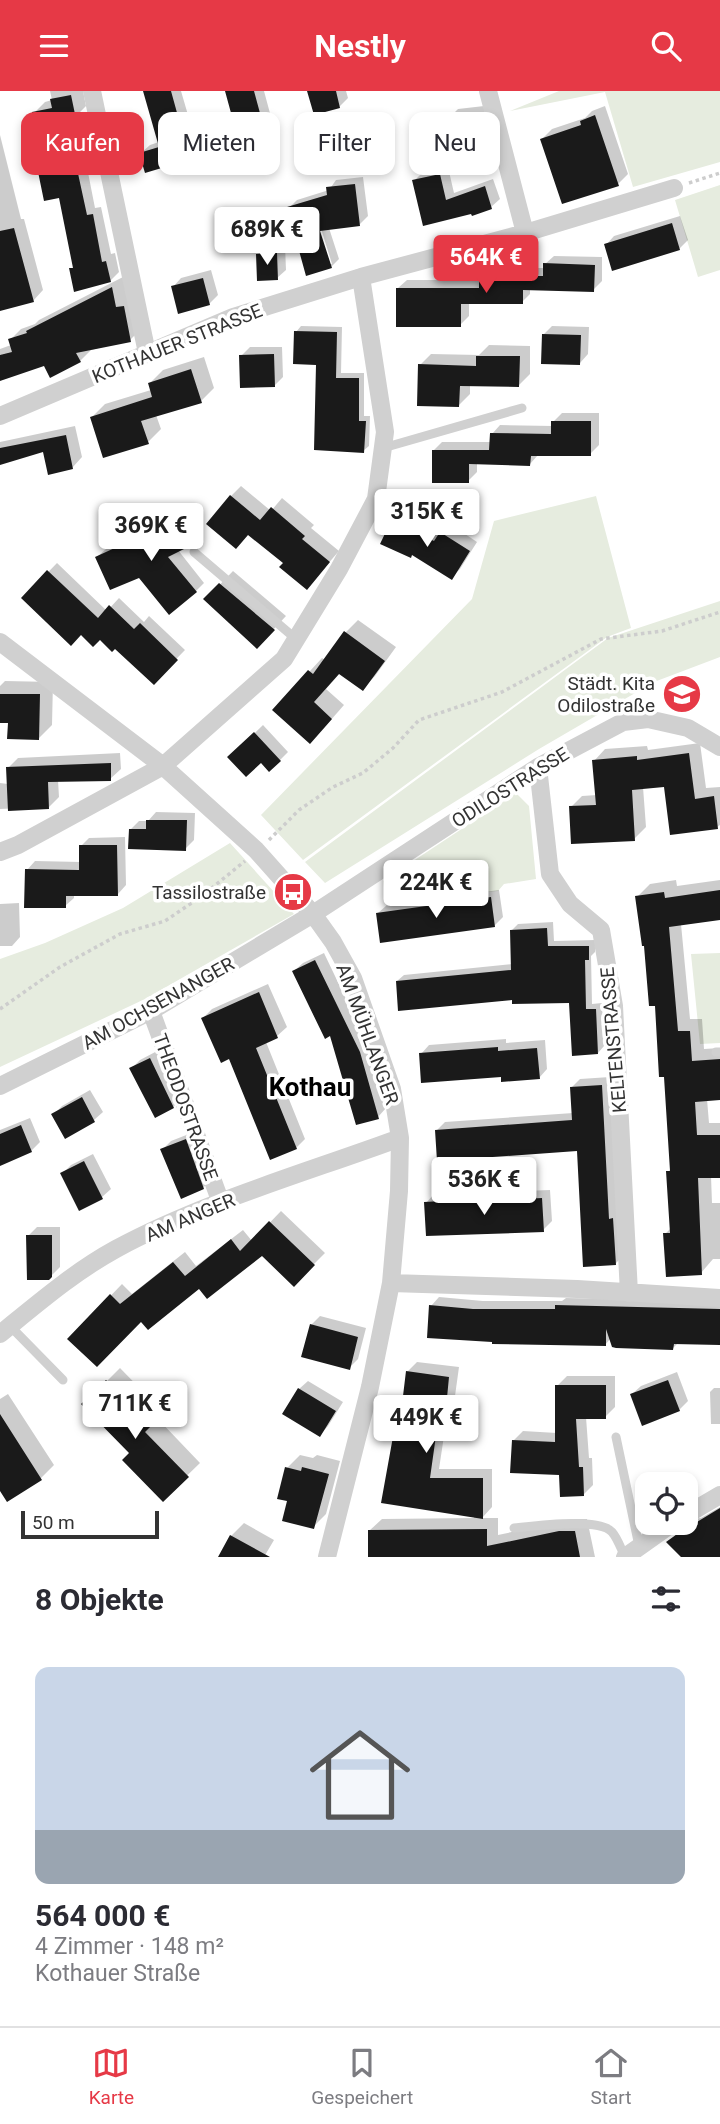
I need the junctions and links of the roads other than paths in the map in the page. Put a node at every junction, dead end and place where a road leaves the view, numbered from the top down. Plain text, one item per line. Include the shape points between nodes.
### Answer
1 (92, 91) edge
2 (488, 91) edge
3 (674, 188) road end
4 (525, 233) junction
5 (361, 277) junction
6 (147, 353) junction
7 (522, 408) dead end
8 (0, 417) edge
9 (383, 448) junction
10 (194, 552) dead end
11 (296, 639) junction
12 (0, 642) edge
13 (720, 747) edge
14 (163, 766) junction
15 (538, 767) junction
16 (0, 852) edge
17 (313, 914) junction
18 (151, 1011) junction
19 (0, 1087) edge
20 (400, 1138) junction
21 (221, 1203) junction
22 (391, 1283) junction
23 (629, 1293) junction
24 (720, 1298) edge
25 (5, 1330) edge
26 (63, 1380) dead end
27 (616, 1437) dead end
28 (720, 1495) edge
29 (698, 1508) edge
30 (514, 1528) dead end
31 (656, 1535) edge
32 (630, 1553) edge
33 (327, 1557) edge

1 - 6 street
2 - 4 street
3 - 4 street, KOTHAUER STRASSE
4 - 5 street, KOTHAUER STRASSE
5 - 6 street, KOTHAUER STRASSE via 233,317
5 - 9 street via 385,432
6 - 8 street, KOTHAUER STRASSE
7 - 9 lane
9 - 11 street via 376,499
10 - 11 lane
11 - 14 street via 284,659
12 - 14 street, AM MÜHLANGER
13 - 15 street, ODILOSTRASSE via 688,728 648,719 622,722
14 - 16 street
14 - 17 street, AM MÜHLANGER via 256,850
15 - 17 street, ODILOSTRASSE
15 - 23 street, KELTENSTRASSE via 550,874 570,905 601,930 614,1006
17 - 18 street, AM OCHSENANGER
17 - 20 street, AM MÜHLANGER via 353,978 392,1089
18 - 19 street, AM OCHSENANGER
18 - 21 street, THEODOSTRASSE
20 - 21 street, AM ANGER
20 - 22 street, AM MÜHLANGER
21 - 25 street, AM ANGER via 116,1249
22 - 23 street
22 - 33 street, AM MÜHLANGER
23 - 24 street
25 - 26 lane
27 - 32 lane
28 - 29 street
30 - 32 lane via 604,1526
31 - 32 street

